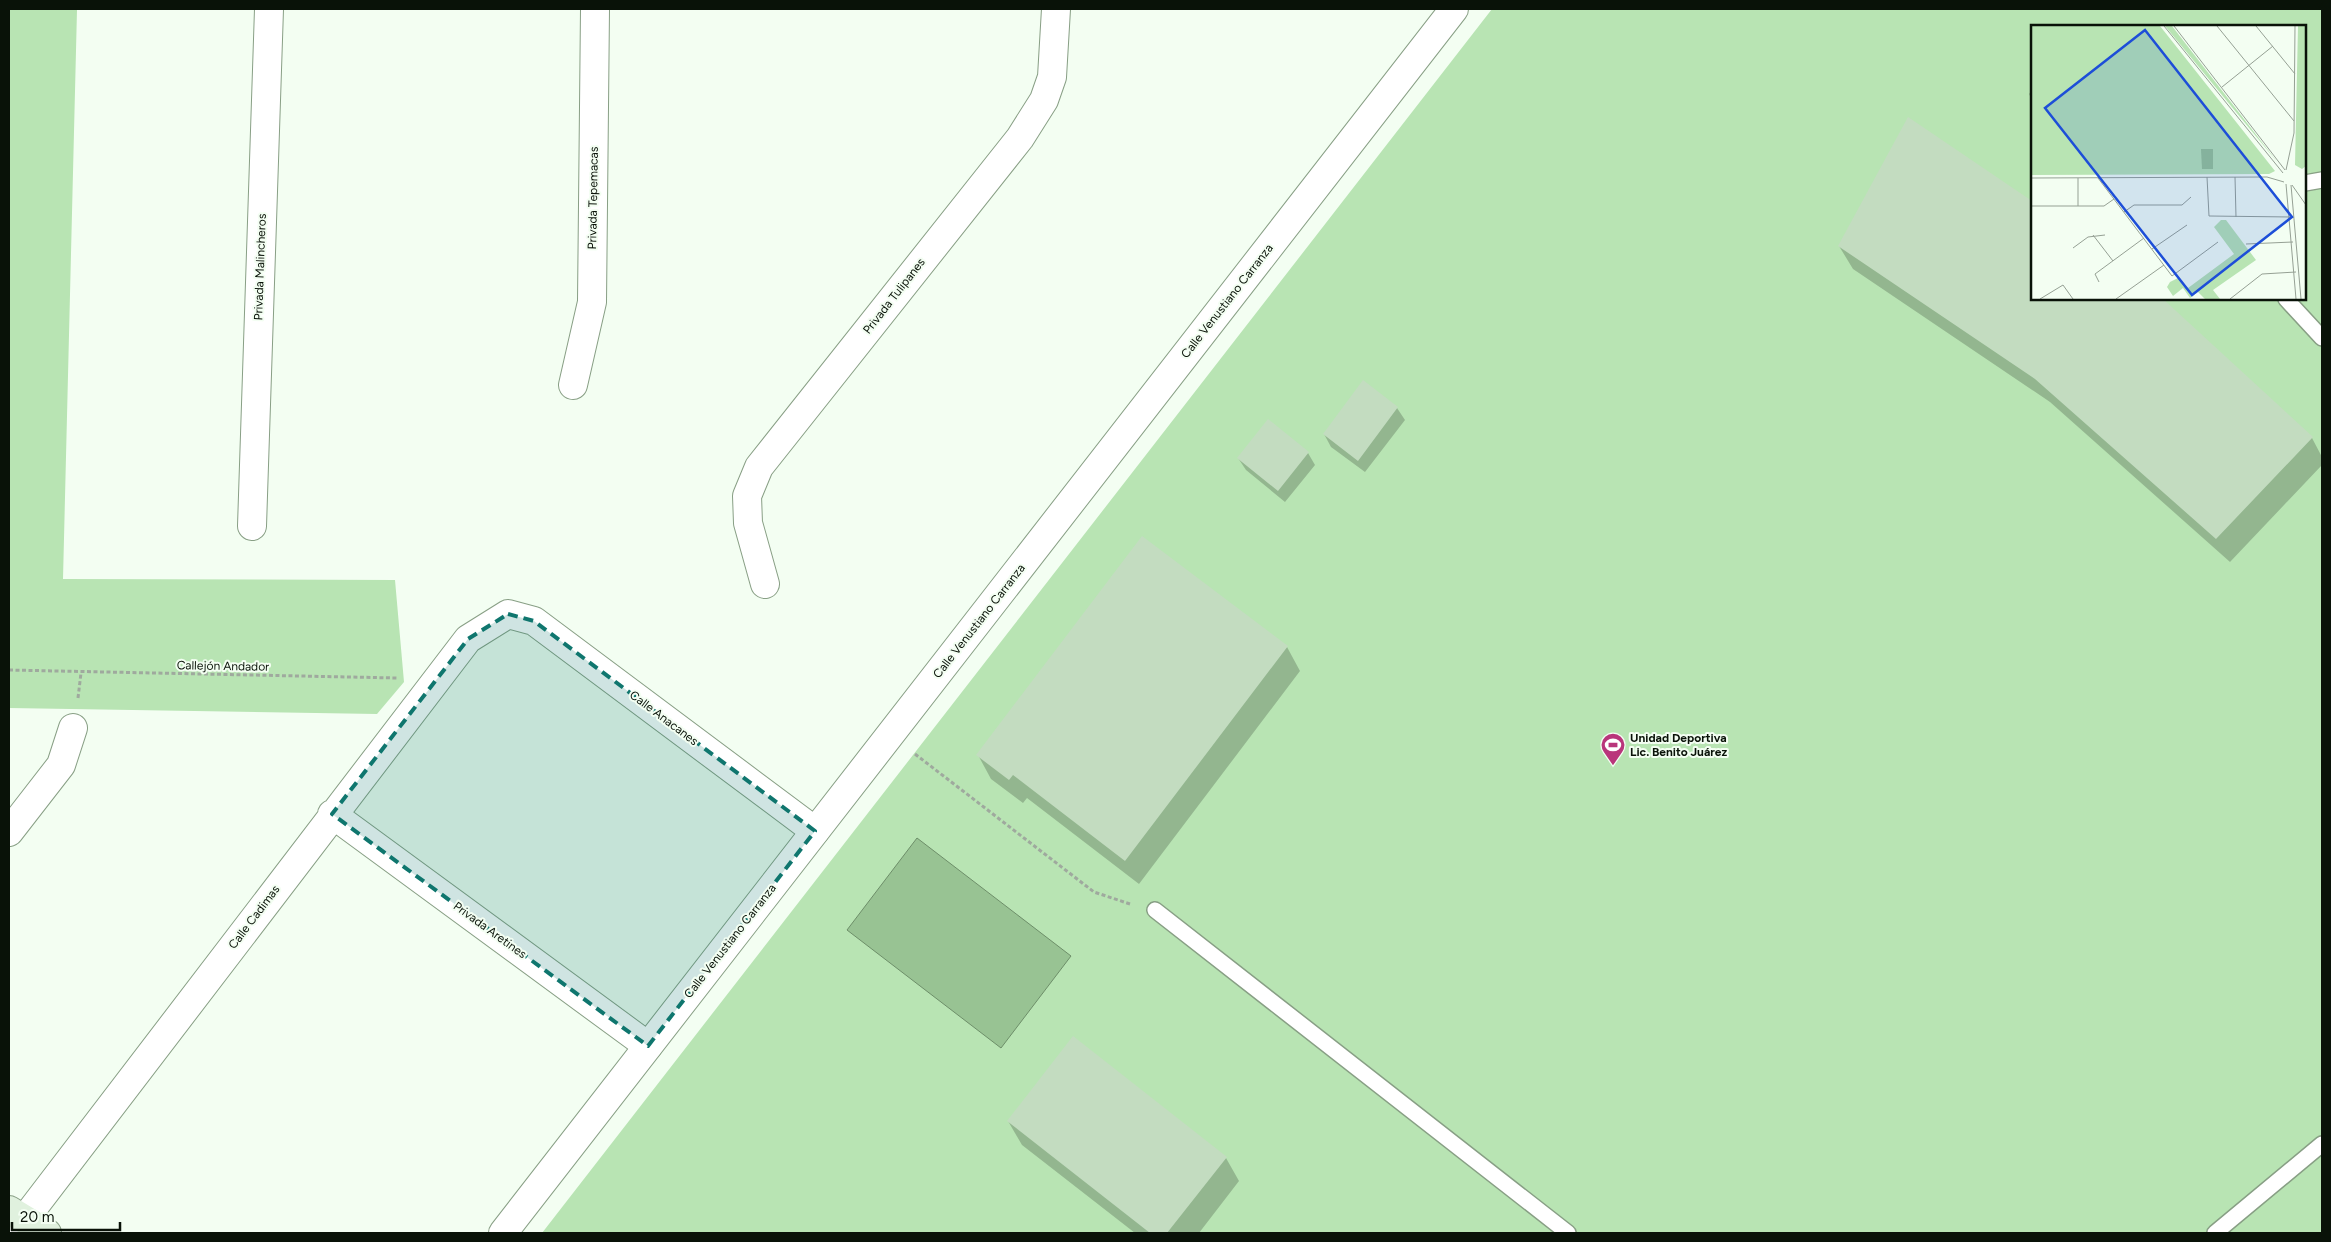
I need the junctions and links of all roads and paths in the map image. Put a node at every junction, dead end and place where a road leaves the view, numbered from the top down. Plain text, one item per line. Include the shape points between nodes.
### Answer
1 (269, 9) edge
2 (595, 9) edge
3 (1056, 9) edge
4 (1454, 9) edge
5 (2322, 180) edge
6 (2306, 183) edge
7 (2287, 300) edge
8 (2322, 338) edge
9 (573, 385) dead end
10 (252, 526) dead end
11 (764, 584) dead end
12 (508, 614) joint
13 (9, 670) edge
14 (437, 679) junction
15 (73, 728) dead end
16 (891, 735) junction
17 (332, 814) junction
18 (815, 831) junction
19 (9, 832) edge
20 (1155, 910) joint
21 (648, 1046) junction
22 (2322, 1144) edge
23 (15, 1221) edge
24 (47, 1233) edge
25 (503, 1233) edge
26 (1568, 1233) edge
27 (2215, 1233) edge

1 - 10 street, Privada Malincheros
2 - 9 street, Privada Tepemacas via 592,302
3 - 11 street, Privada Tulipanes via 1052,77 1044,100 1025,130 759,467 747,496 748,523
4 - 16 street, Calle Venustiano Carranza
5 - 6 lane
7 - 8 lane
12 - 14 street, Calle Cadimas via 468,639
12 - 18 street, Calle Anacanes via 534,621
13 - 14 path, Callejón Andador
14 - 17 street, Calle Cadimas
15 - 19 street via 61,765
16 - 18 street, Calle Venustiano Carranza
16 - 20 path via 1094,892
17 - 21 street, Privada Aretines
17 - 23 street, Calle Cadimas
18 - 21 street, Calle Venustiano Carranza
20 - 26 lane
21 - 25 street, Calle Venustiano Carranza
22 - 27 lane
23 - 24 main road

